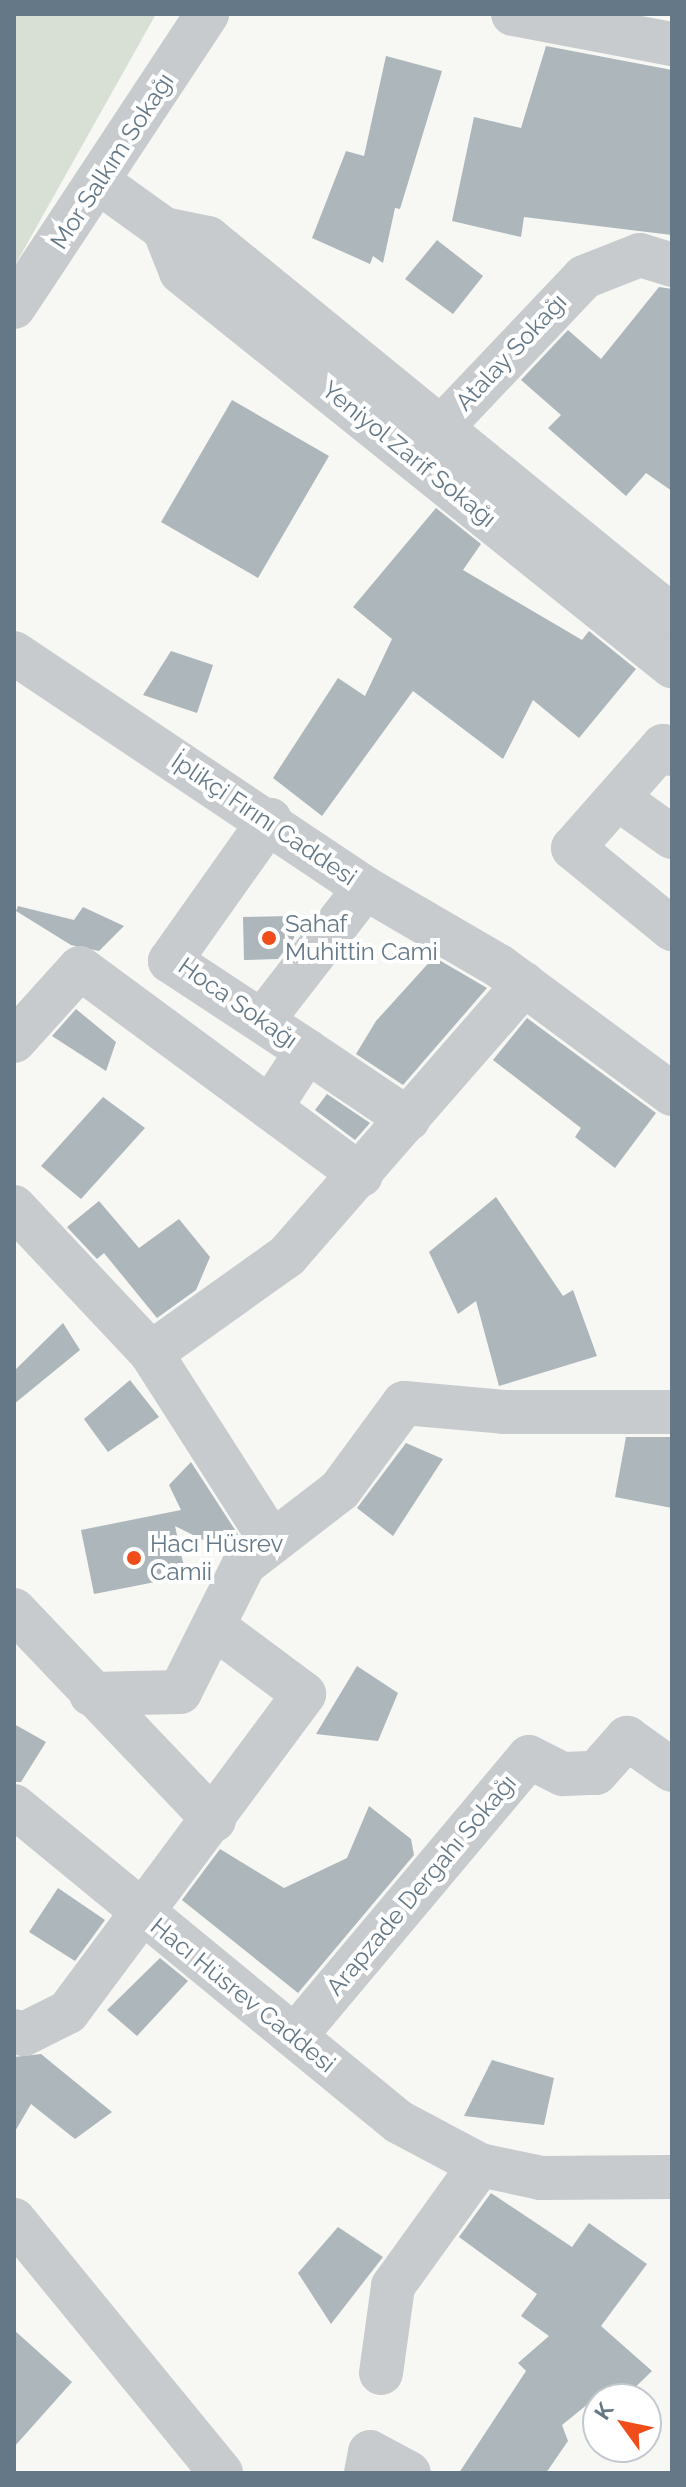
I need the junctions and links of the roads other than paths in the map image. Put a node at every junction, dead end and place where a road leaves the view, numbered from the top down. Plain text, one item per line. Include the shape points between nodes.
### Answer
1 (207, 14) edge
2 (513, 14) edge
3 (672, 44) edge
4 (100, 183) junction
5 (672, 265) edge
6 (14, 307) edge
7 (427, 443) junction
8 (672, 616) edge
9 (14, 653) edge
10 (672, 666) edge
11 (672, 754) edge
12 (620, 800) junction
13 (270, 820) junction
14 (672, 837) edge
15 (365, 888) junction
16 (672, 929) edge
17 (524, 984) junction
18 (262, 1021) junction
19 (14, 1041) edge
20 (307, 1051) junction
21 (672, 1094) edge
22 (270, 1108) junction
23 (408, 1119) junction
24 (361, 1175) junction
25 (14, 1207) edge
26 (151, 1353) junction
27 (672, 1412) edge
28 (272, 1542) junction
29 (14, 1610) edge
30 (214, 1627) junction
31 (91, 1694) junction
32 (672, 1770) edge
33 (14, 1806) edge
34 (214, 1820) junction
35 (144, 1914) junction
36 (14, 2031) edge
37 (295, 2036) junction
38 (480, 2165) junction
39 (672, 2177) edge
40 (14, 2220) edge
41 (381, 2373) dead end
42 (368, 2462) edge
43 (221, 2473) edge
44 (409, 2473) edge

1 - 4 street, Mor Salkım Sokağı
2 - 3 street
4 - 6 street, Mor Salkım Sokağı
4 - 7 street, Yeniyol Zarif Sokağı via 164,229 181,272
5 - 7 street, Atalay Sokağı via 640,255 584,277
7 - 8 street, Yeniyol Zarif Sokağı
7 - 10 street, Yeniyol Zarif Sokağı
9 - 13 street, İplikçi Fırını Caddesi
11 - 12 street via 663,746
12 - 14 street
12 - 16 street via 573,848
13 - 15 street, İplikçi Fırını Caddesi
13 - 18 street, Hoca Sokağı via 170,961
15 - 17 street, İplikçi Fırını Caddesi
15 - 18 street
17 - 21 street, İplikçi Fırını Caddesi
17 - 23 street
18 - 20 street, Hoca Sokağı
19 - 22 street via 80,968
20 - 22 street, Hoca Sokağı
20 - 23 street
22 - 24 street
23 - 24 street
24 - 26 street via 287,1256
25 - 26 street
26 - 28 street
27 - 28 street via 504,1412 404,1403 340,1490
28 - 30 street via 244,1564
29 - 31 street
30 - 31 street via 180,1692
30 - 34 street, Hacı Hüsrev Caddesi via 304,1694
31 - 34 street
32 - 37 street, Arapzade Dergahı Sokağı via 627,1738 596,1773 563,1774 529,1757
33 - 35 street
34 - 35 street, Hacı Hüsrev Caddesi
35 - 36 street via 68,2012 24,2034
35 - 37 street, Hacı Hüsrev Caddesi
37 - 38 street, Hacı Hüsrev Caddesi via 399,2122
38 - 39 street, Hacı Hüsrev Caddesi via 541,2178
38 - 41 street via 393,2286
40 - 43 street
42 - 44 street

